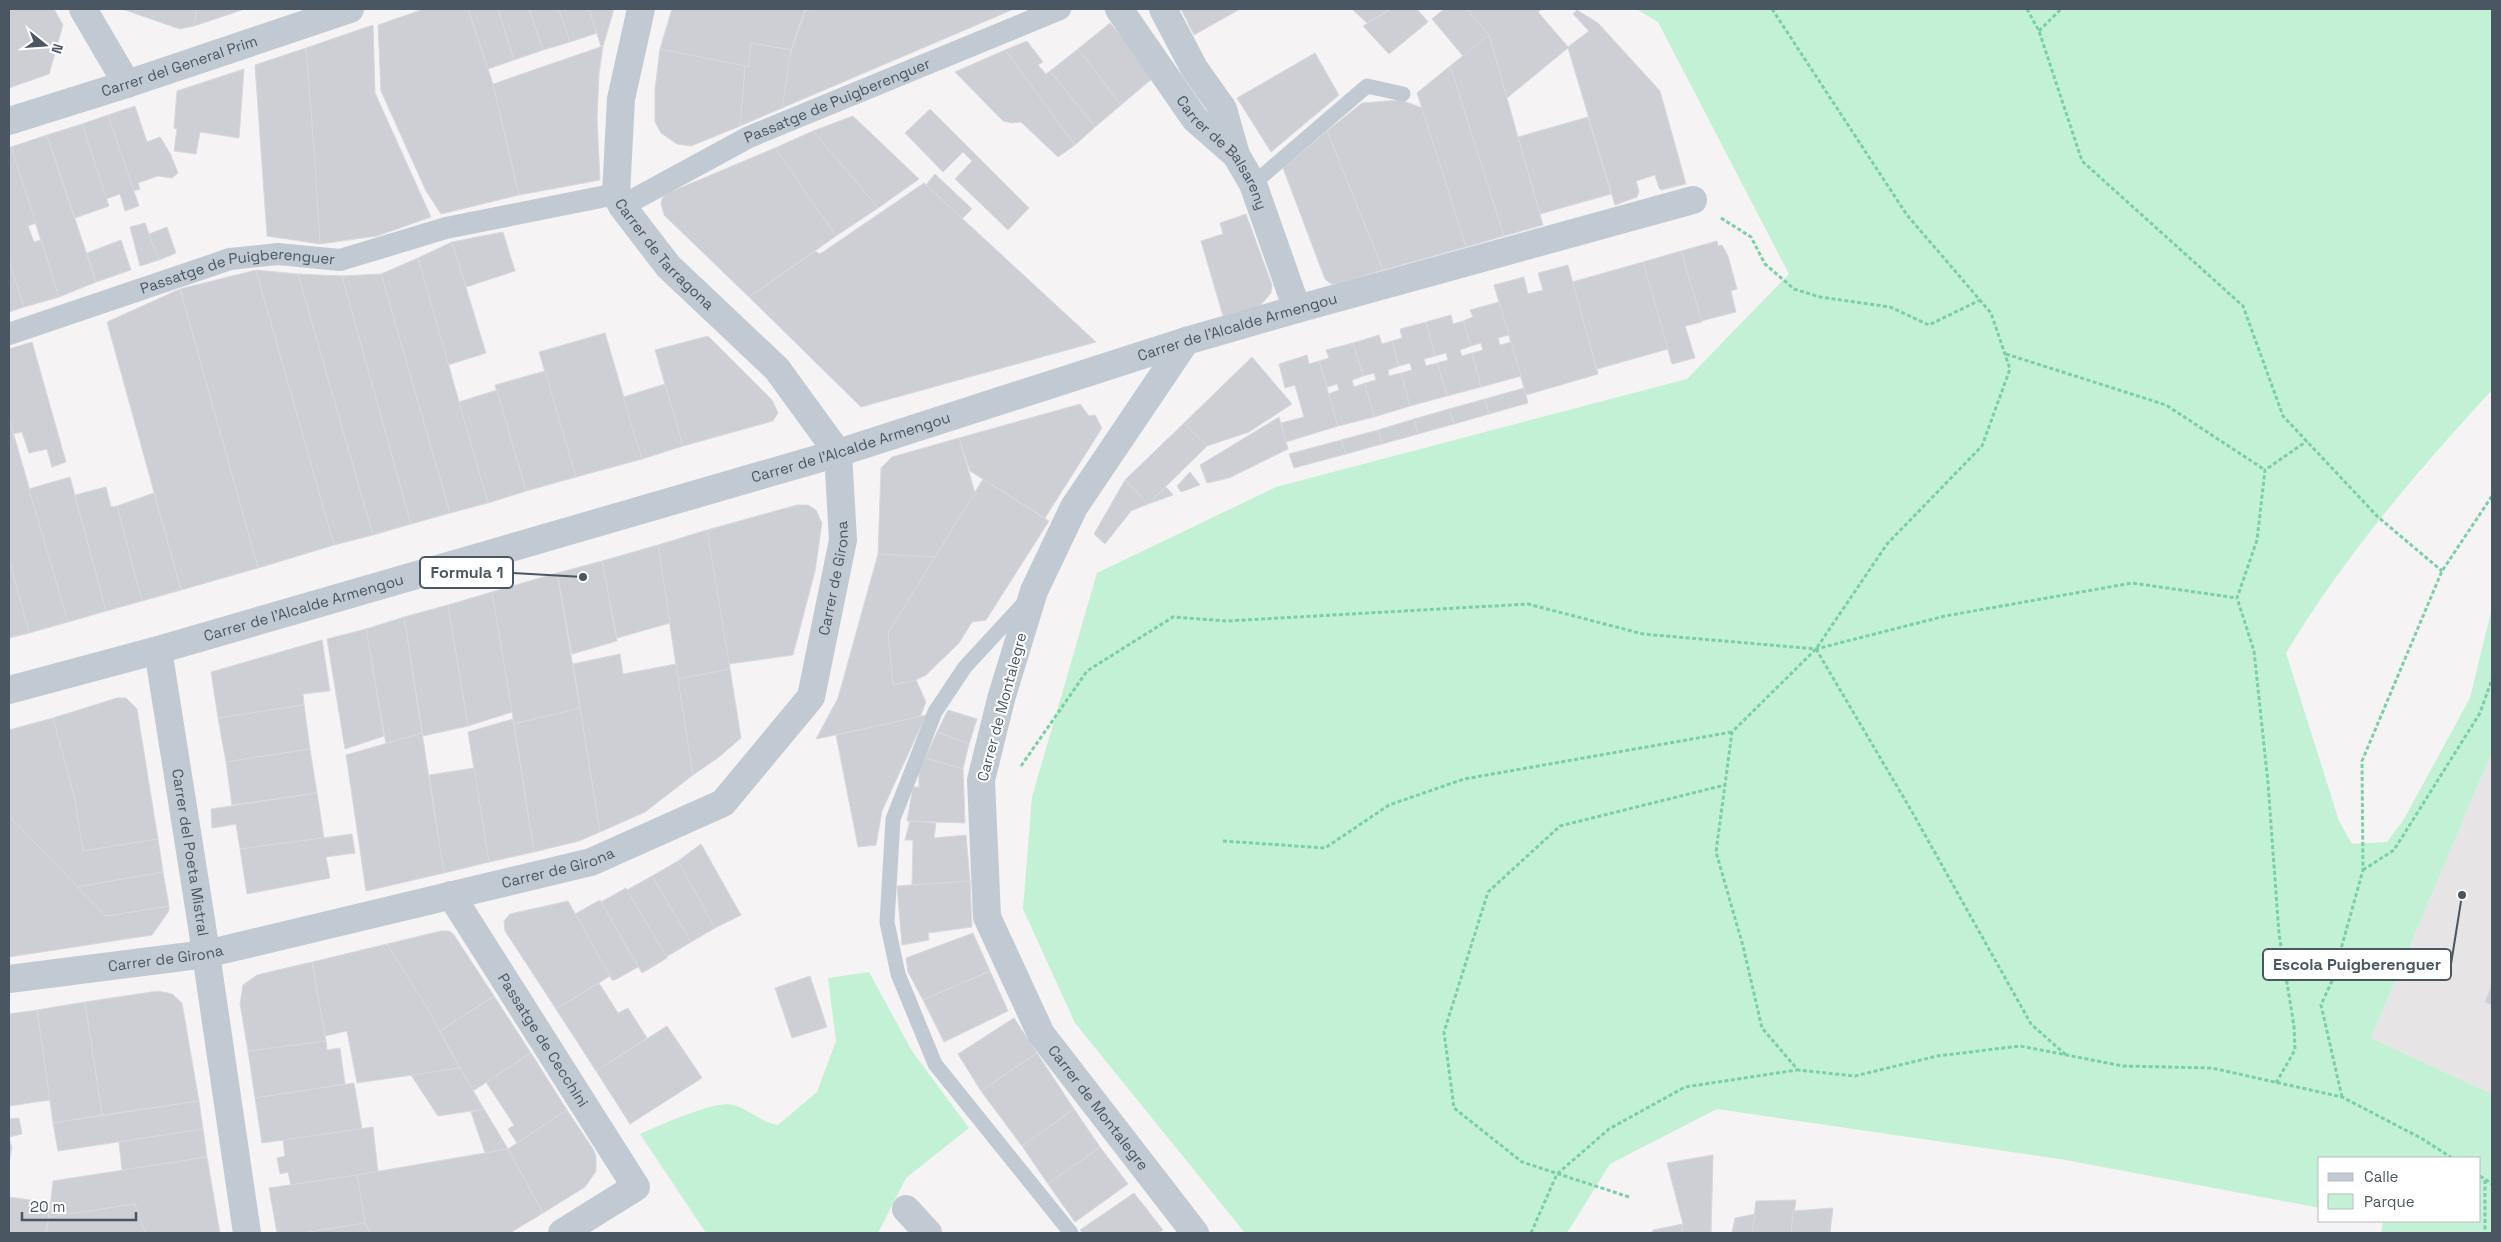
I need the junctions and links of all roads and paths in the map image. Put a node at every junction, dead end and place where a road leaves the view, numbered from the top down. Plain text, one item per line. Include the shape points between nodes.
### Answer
1 (83, 9) edge
2 (350, 9) edge
3 (641, 9) edge
4 (1060, 9) edge
5 (1119, 9) edge
6 (1163, 9) edge
7 (1772, 9) edge
8 (2027, 9) edge
9 (2061, 9) edge
10 (2039, 31) junction
11 (127, 84) junction
12 (1403, 94) dead end
13 (9, 121) edge
14 (1236, 155) junction
15 (1254, 184) junction
16 (619, 200) junction
17 (1693, 200) joint
18 (1980, 300) junction
19 (1297, 309) junction
20 (9, 334) edge
21 (1186, 341) junction
22 (2005, 354) junction
23 (2306, 441) junction
24 (838, 453) junction
25 (2265, 470) junction
26 (2492, 496) edge
27 (2442, 571) junction
28 (1034, 591) junction
29 (2237, 598) junction
30 (1816, 649) junction
31 (158, 650) junction
32 (2492, 679) edge
33 (9, 690) edge
34 (1732, 732) junction
35 (1020, 768) dead end
36 (1725, 785) junction
37 (1223, 842) dead end
38 (2363, 870) junction
39 (451, 895) junction
40 (206, 954) junction
41 (9, 979) edge
42 (2066, 1056) junction
43 (1798, 1070) junction
44 (2276, 1082) junction
45 (2342, 1097) junction
46 (2450, 1157) edge
47 (1557, 1174) junction
48 (2481, 1177) edge
49 (2485, 1180) junction
50 (2492, 1184) edge
51 (1629, 1197) dead end
52 (906, 1209) dead end
53 (247, 1233) edge
54 (562, 1233) edge
55 (928, 1233) edge
56 (1071, 1233) edge
57 (1195, 1233) edge
58 (1531, 1233) edge
59 (2485, 1233) edge

1 - 11 street
2 - 11 street, Carrer del General Prim
3 - 16 street, Carrer de Tarragona via 621,99
4 - 16 street, Passatge de Puigberenguer via 749,137
5 - 14 street, Carrer de Balsareny via 1195,118
6 - 14 street via 1194,68 1223,109
7 - 18 path via 1907,215
8 - 10 path
9 - 10 path
10 - 23 path via 2082,161 2243,306 2283,416
11 - 13 street, Carrer del General Prim
12 - 15 lane via 1367,86
14 - 15 street, Carrer de Balsareny
15 - 19 street, Carrer de Balsareny
16 - 20 street, Passatge de Puigberenguer via 446,228 340,260 278,254 230,259
16 - 24 street, Carrer de Tarragona via 668,266 777,369
17 - 18 path via 1751,237 1765,264 1794,289 1820,297 1890,307 1929,324
17 - 19 street, Carrer de l'Alcalde Armengou
18 - 22 path via 1991,313
19 - 21 street, Carrer de l'Alcalde Armengou
21 - 24 street, Carrer de l'Alcalde Armengou
21 - 28 street, Carrer de Montalegre via 1074,507
22 - 25 path via 2166,405
22 - 30 path via 2010,369 1982,446 1887,544
23 - 25 path
23 - 27 path via 2378,517
24 - 31 street, Carrer de l'Alcalde Armengou
24 - 39 street, Carrer de Girona via 843,540 810,697 722,803 591,862
25 - 29 path via 2257,540
26 - 27 path
27 - 38 path via 2362,761
28 - 56 lane via 965,667 935,712 893,819 887,922 898,974 936,1064
28 - 57 street, Carrer de Montalegre via 980,780 987,917 1041,1034
29 - 30 path via 2132,583 1945,616
29 - 44 path via 2254,651 2279,934 2294,1026 2295,1050
30 - 34 path
30 - 35 path via 1644,634 1528,604 1227,622 1173,617 1087,672
30 - 42 path via 1911,810 2030,1024
31 - 33 street, Carrer de l'Alcalde Armengou
31 - 40 street, Carrer del Poeta Mistral
32 - 38 path via 2480,713 2394,850
34 - 36 path
34 - 37 path via 1464,779 1389,805 1325,848
36 - 43 path via 1716,852 1762,1028
36 - 47 path via 1560,826 1488,892 1444,1032 1454,1108 1522,1162
38 - 45 path via 2332,981 2321,1006
39 - 40 street, Carrer de Girona
39 - 54 street, Passatge de Cecchini via 636,1187
40 - 41 street, Carrer de Girona
40 - 53 street, Carrer del Poeta Mistral
42 - 43 path via 2020,1046 1937,1056 1855,1076
42 - 44 path via 2123,1066 2212,1068
43 - 47 path via 1685,1087 1609,1129
44 - 45 path
45 - 46 path
47 - 51 path
47 - 58 path
48 - 49 path
49 - 50 path
49 - 59 path
52 - 55 street

